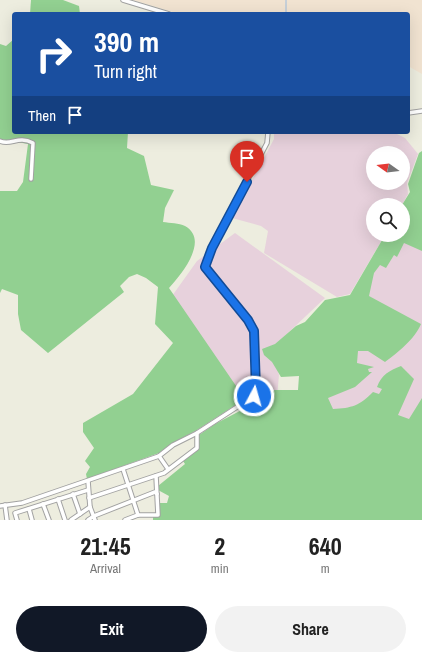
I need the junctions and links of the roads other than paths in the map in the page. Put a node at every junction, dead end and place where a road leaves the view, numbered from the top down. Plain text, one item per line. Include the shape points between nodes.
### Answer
1 (123, 0) edge
2 (162, 12) edge
3 (422, 111) edge
4 (410, 113) edge
5 (268, 134) edge
6 (0, 141) edge
7 (31, 179) dead end
8 (197, 433) junction
9 (159, 456) junction
10 (123, 469) junction
11 (168, 469) junction
12 (156, 476) junction
13 (88, 481) junction
14 (128, 485) junction
15 (88, 490) junction
16 (73, 494) junction
17 (157, 494) junction
18 (89, 498) junction
19 (58, 499) junction
20 (133, 500) junction
21 (43, 504) junction
22 (5, 505) junction
23 (0, 506) edge
24 (90, 507) junction
25 (29, 509) junction
26 (80, 514) junction
27 (138, 515) junction
28 (94, 518) edge
29 (8, 520) edge
30 (16, 520) edge
31 (32, 520) edge
32 (49, 520) edge
33 (65, 520) edge
34 (71, 520) edge
35 (88, 520) edge
36 (125, 520) edge

1 - 2 street
3 - 4 street
5 - 8 street via 267,143 212,248 205,267 254,331 255,394
6 - 7 street via 5,143 20,139 33,143
8 - 9 street via 173,445
8 - 11 street via 197,448
9 - 10 street
9 - 11 street
10 - 13 street
10 - 14 street
11 - 12 street
12 - 14 street
12 - 17 street
13 - 15 street
13 - 22 street via 22,503
14 - 18 street
14 - 20 street
15 - 16 street
15 - 18 street
16 - 19 street
16 - 26 street
17 - 20 street via 154,492
17 - 27 street via 158,515
18 - 24 street
19 - 21 street
19 - 33 street
20 - 27 street
20 - 28 street
21 - 25 street
21 - 32 street
22 - 23 street
22 - 29 street
24 - 26 street
24 - 28 street
25 - 30 street via 15,513
25 - 31 street
26 - 34 street
27 - 36 street
28 - 35 street

